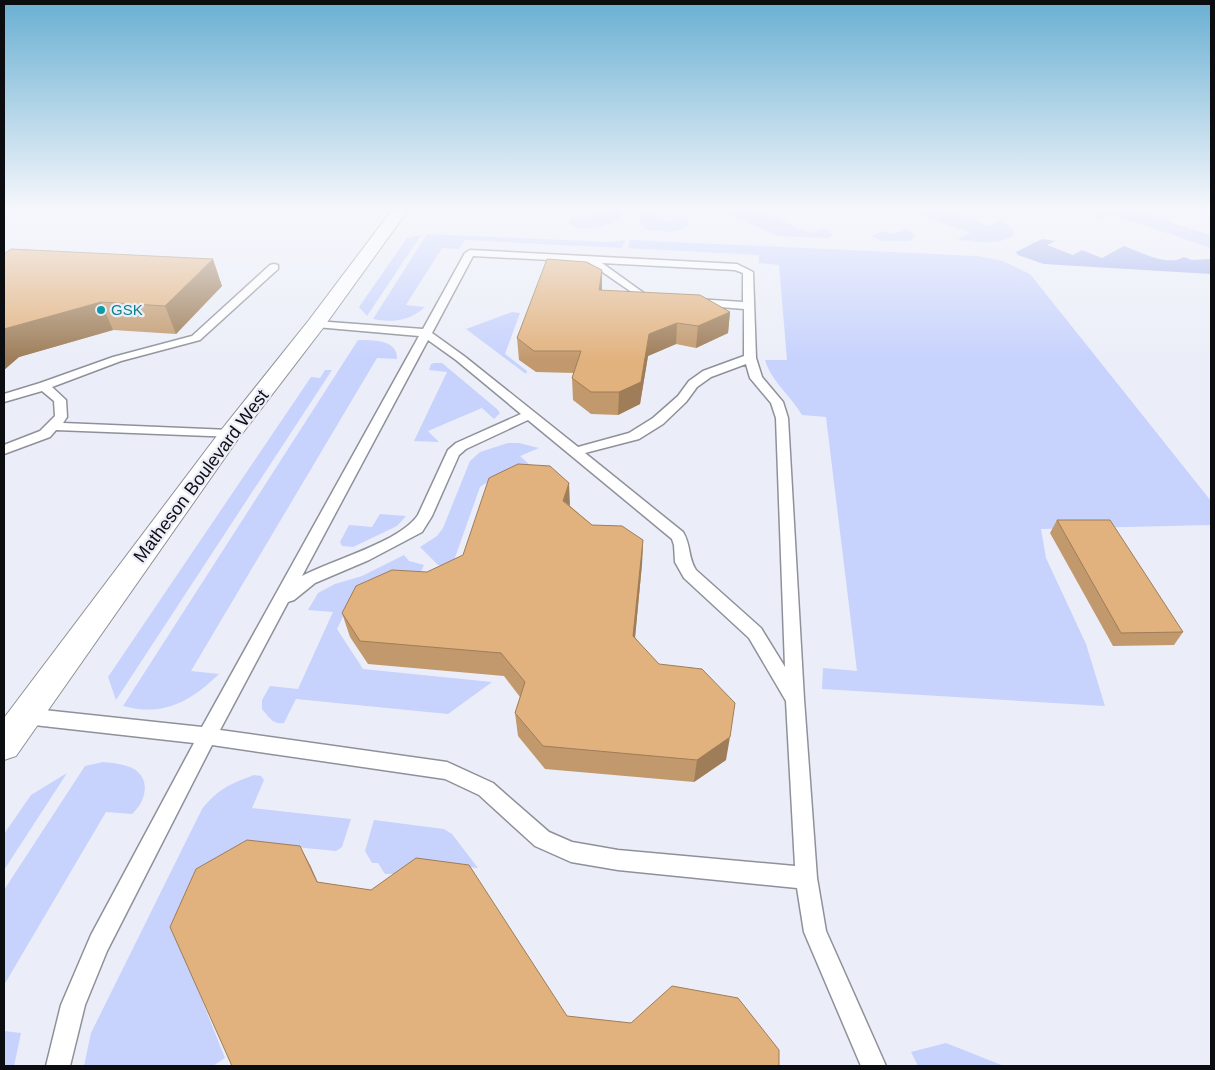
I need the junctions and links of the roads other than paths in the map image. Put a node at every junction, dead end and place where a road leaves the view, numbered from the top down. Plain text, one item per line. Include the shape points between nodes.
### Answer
1 (363, 260) edge
2 (466, 260) edge
3 (591, 260) edge
4 (607, 260) edge
5 (274, 267) dead end
6 (665, 300) edge
7 (683, 301) edge
8 (749, 306) junction
9 (316, 324) junction
10 (425, 333) junction
11 (750, 358) junction
12 (44, 386) junction
13 (4, 398) edge
14 (530, 415) junction
15 (53, 426) junction
16 (230, 434) junction
17 (4, 450) edge
18 (575, 452) junction
19 (283, 599) junction
20 (795, 699) junction
21 (25, 716) junction
22 (207, 736) junction
23 (4, 745) edge
24 (806, 878) junction
25 (58, 1066) edge
26 (874, 1066) edge

1 - 9 street, Matheson Boulevard West
2 - 10 lane
3 - 6 lane via 646,299
4 - 8 lane via 737,267 748,272
5 - 12 lane via 196,338 117,359
7 - 8 lane
8 - 11 lane
9 - 10 lane
9 - 16 street, Matheson Boulevard West
10 - 14 lane
10 - 19 lane
11 - 18 lane via 707,374 693,384 658,422 634,436
11 - 20 lane via 756,378 777,402 782,418
12 - 13 lane
12 - 15 lane via 60,400 61,417
14 - 18 lane
14 - 19 lane via 461,446 453,453 417,528 364,556 309,579
15 - 16 lane
15 - 17 lane via 44,434
16 - 21 street, Matheson Boulevard West
18 - 20 lane via 678,536 683,562 690,574 755,633
19 - 22 lane
20 - 24 lane
21 - 22 lane
21 - 23 street, Matheson Boulevard West
22 - 24 lane via 446,770 486,789 542,839 571,852 618,860
22 - 25 lane via 99,943 74,1005
24 - 26 lane via 815,932

